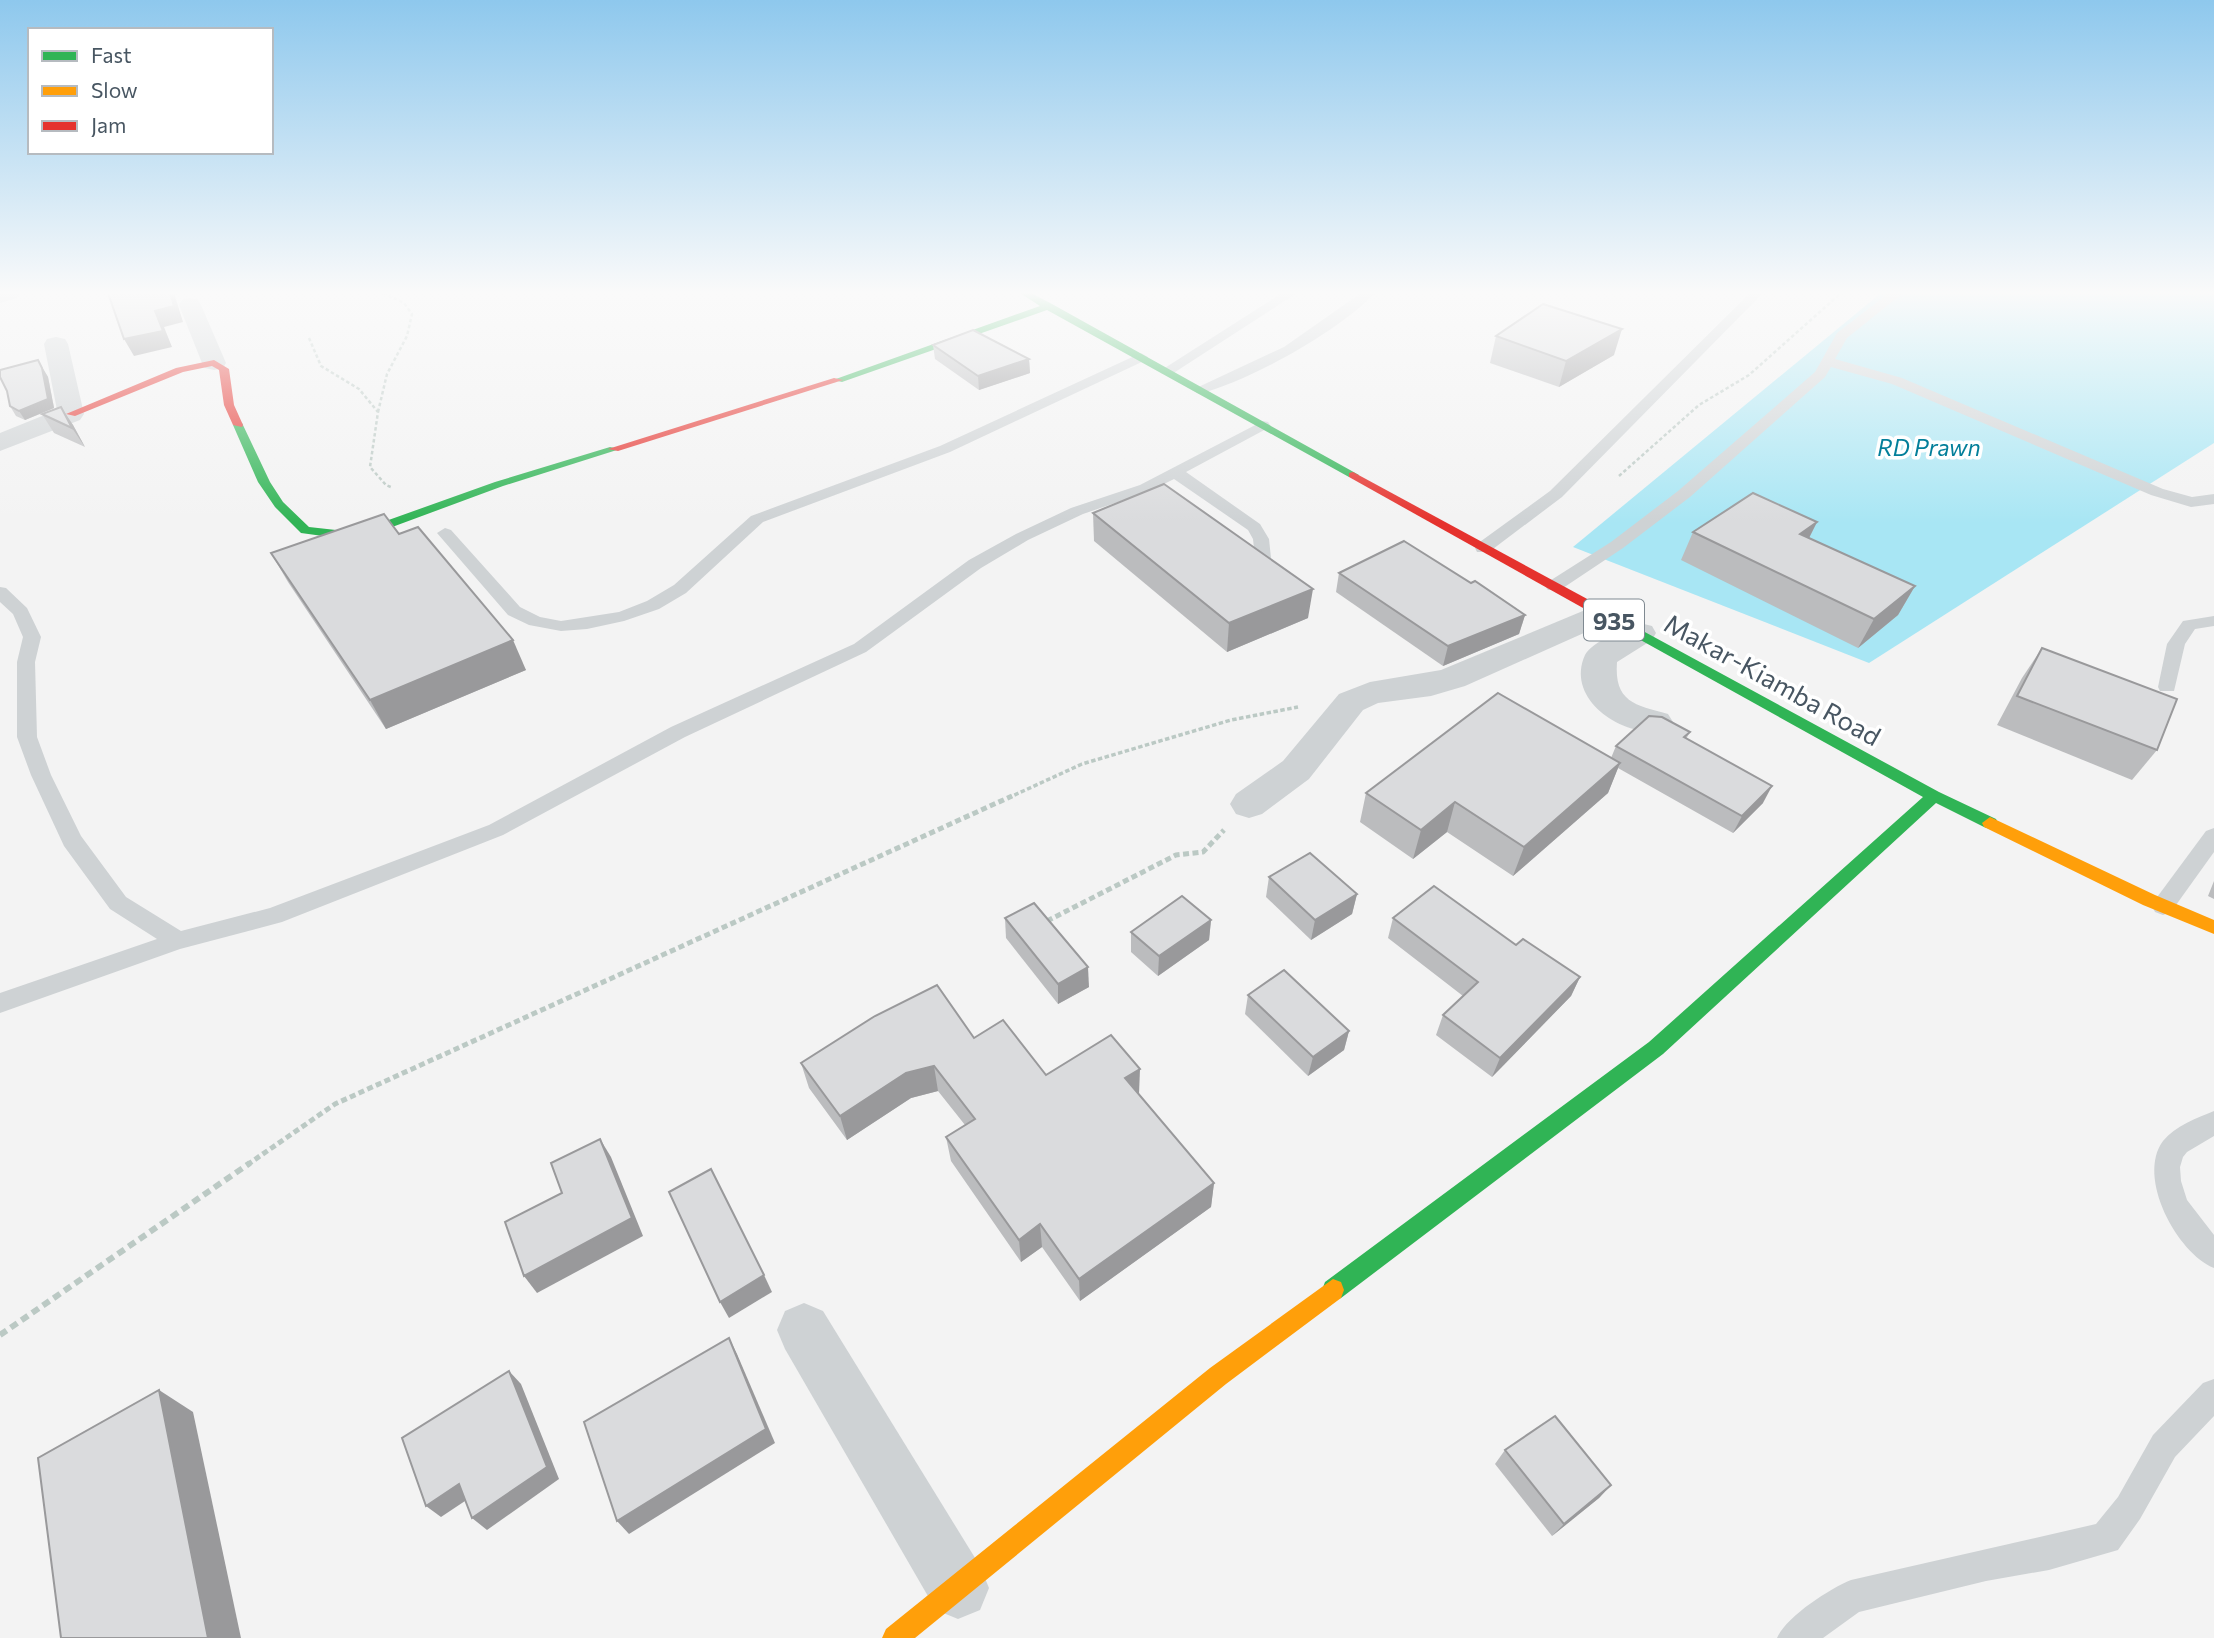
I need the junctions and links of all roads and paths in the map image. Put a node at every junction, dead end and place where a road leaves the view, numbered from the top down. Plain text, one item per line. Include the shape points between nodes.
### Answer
1 (61, 369) edge
2 (183, 369) edge
3 (224, 369) edge
4 (322, 369) edge
5 (389, 369) edge
6 (872, 369) edge
7 (1115, 369) edge
8 (1164, 369) edge
9 (1254, 369) edge
10 (1681, 369) edge
11 (1755, 369) edge
12 (1822, 369) edge
13 (1856, 369) edge
14 (1167, 371) joint
15 (1199, 390) junction
16 (378, 412) junction
17 (71, 414) junction
18 (1263, 425) junction
19 (0, 443) edge
20 (1175, 472) junction
21 (1556, 494) junction
22 (2214, 499) edge
23 (456, 500) junction
24 (445, 533) dead end
25 (1483, 548) junction
26 (1263, 558) edge
27 (1554, 586) junction
28 (0, 592) edge
29 (1602, 613) junction
30 (2214, 621) edge
31 (1640, 633) junction
32 (2168, 687) dead end
33 (1351, 702) junction
34 (1655, 723) edge
35 (1934, 796) junction
36 (1250, 804) joint
37 (2214, 836) edge
38 (2163, 906) junction
39 (1047, 921) edge
40 (2214, 927) edge
41 (178, 940) junction
42 (0, 1003) edge
43 (2214, 1123) edge
44 (2214, 1254) edge
45 (804, 1330) dead end
46 (0, 1335) edge
47 (2214, 1394) edge
48 (958, 1588) junction
49 (895, 1638) edge
50 (1794, 1638) edge

1 - 17 street
2 - 17 street
3 - 23 street via 229,405 264,482 304,530 345,535 372,530
4 - 16 path via 358,387
5 - 16 path
6 - 23 street
7 - 24 lane via 945,449 757,519 680,589 624,616 561,626 514,611
8 - 14 street, Makar-Kiamba Road / 935
9 - 15 lane
10 - 21 lane
11 - 21 path via 1699,405 1603,489
12 - 27 lane via 1684,494
13 - 22 lane via 1897,381 2157,492 2191,502
14 - 15 street, Makar-Kiamba Road / 935
15 - 18 street, Makar-Kiamba Road / 935
16 - 23 path via 370,467 386,485 405,494
17 - 19 street
18 - 20 lane
18 - 25 street, Makar-Kiamba Road / 935
20 - 26 lane via 1254,527
20 - 41 lane via 1022,537 975,564 860,648 678,732 496,830 274,915
21 - 25 lane
25 - 27 street, Makar-Kiamba Road / 935
27 - 29 street, Makar-Kiamba Road / 935
28 - 41 lane via 21,612 32,637 26,662 27,737 72,840 118,903
29 - 31 street, Makar-Kiamba Road / 935
29 - 33 street via 1453,678 1370,693
30 - 32 lane via 2189,625 2176,644
31 - 34 street via 1601,657 1600,686 1622,713
31 - 35 street, Makar-Kiamba Road / 935
33 - 36 street via 1296,770
33 - 46 path via 1231,720 1082,764 335,1104
35 - 38 street, Makar-Kiamba Road / 935
35 - 48 street via 1656,1048 1218,1376
36 - 39 path via 1203,852 1176,855
37 - 38 lane
38 - 40 street, Makar-Kiamba Road / 935
41 - 42 lane
43 - 44 lane via 2190,1134 2171,1153 2167,1179 2197,1239
45 - 48 street
47 - 50 lane via 2164,1446 2106,1538 1851,1597
48 - 49 street

